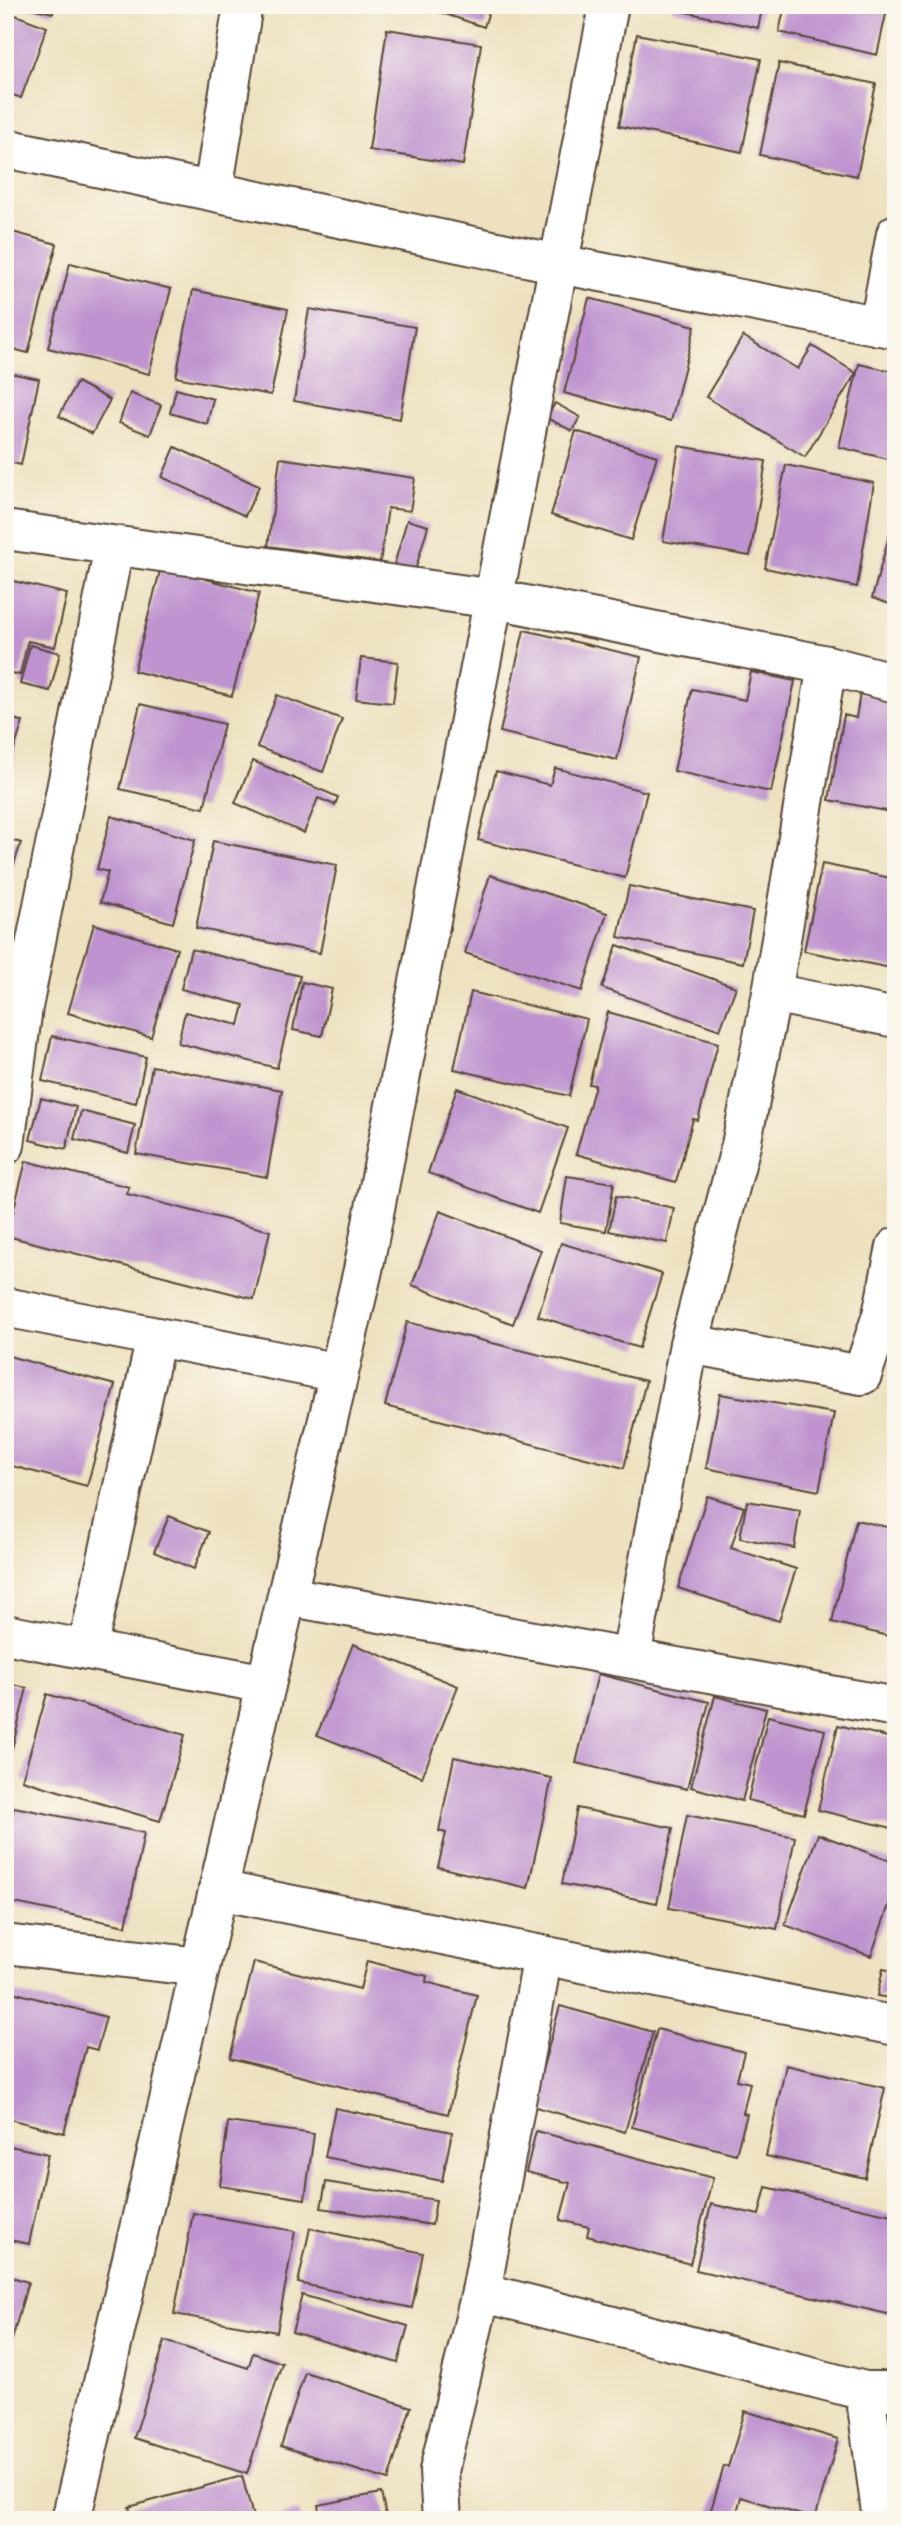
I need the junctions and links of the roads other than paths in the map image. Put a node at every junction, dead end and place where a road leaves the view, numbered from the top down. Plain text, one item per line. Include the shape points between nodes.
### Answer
1 (243, 5) edge
2 (609, 5) edge
3 (5, 148) edge
4 (213, 191) junction
5 (896, 234) edge
6 (559, 264) junction
7 (887, 327) edge
8 (5, 530) edge
9 (114, 547) junction
10 (495, 599) junction
11 (827, 665) junction
12 (896, 683) edge
13 (772, 993) junction
14 (14, 1005) edge
15 (896, 1018) edge
16 (5, 1145) edge
17 (896, 1247) edge
18 (5, 1307) edge
19 (156, 1337) junction
20 (689, 1344) junction
21 (339, 1373) junction
22 (286, 1596) junction
23 (5, 1634) edge
24 (87, 1650) junction
25 (631, 1657) junction
26 (266, 1684) junction
27 (896, 1707) edge
28 (218, 1890) junction
29 (5, 1944) edge
30 (543, 1955) junction
31 (200, 1967) junction
32 (896, 2026) edge
33 (481, 2292) junction
34 (880, 2391) edge
35 (71, 2520) edge
36 (442, 2520) edge
37 (882, 2520) edge

1 - 4 street
2 - 6 street
3 - 4 street
4 - 6 street
5 - 7 street
6 - 7 street
6 - 10 street
8 - 9 street
9 - 10 street
9 - 14 street
10 - 11 street
10 - 21 street
11 - 12 street
11 - 13 street
13 - 15 street
13 - 20 street via 741,1145
14 - 16 street
17 - 20 street via 882,1315 862,1375
18 - 19 street
19 - 21 street
19 - 24 street
20 - 25 street
21 - 22 street
22 - 25 street
22 - 26 street
23 - 24 street
24 - 26 street
25 - 27 street
26 - 28 street
28 - 30 street
28 - 31 street
29 - 31 street
30 - 32 street
30 - 33 street
31 - 35 street
33 - 34 street
33 - 36 street via 439,2471
34 - 37 street

